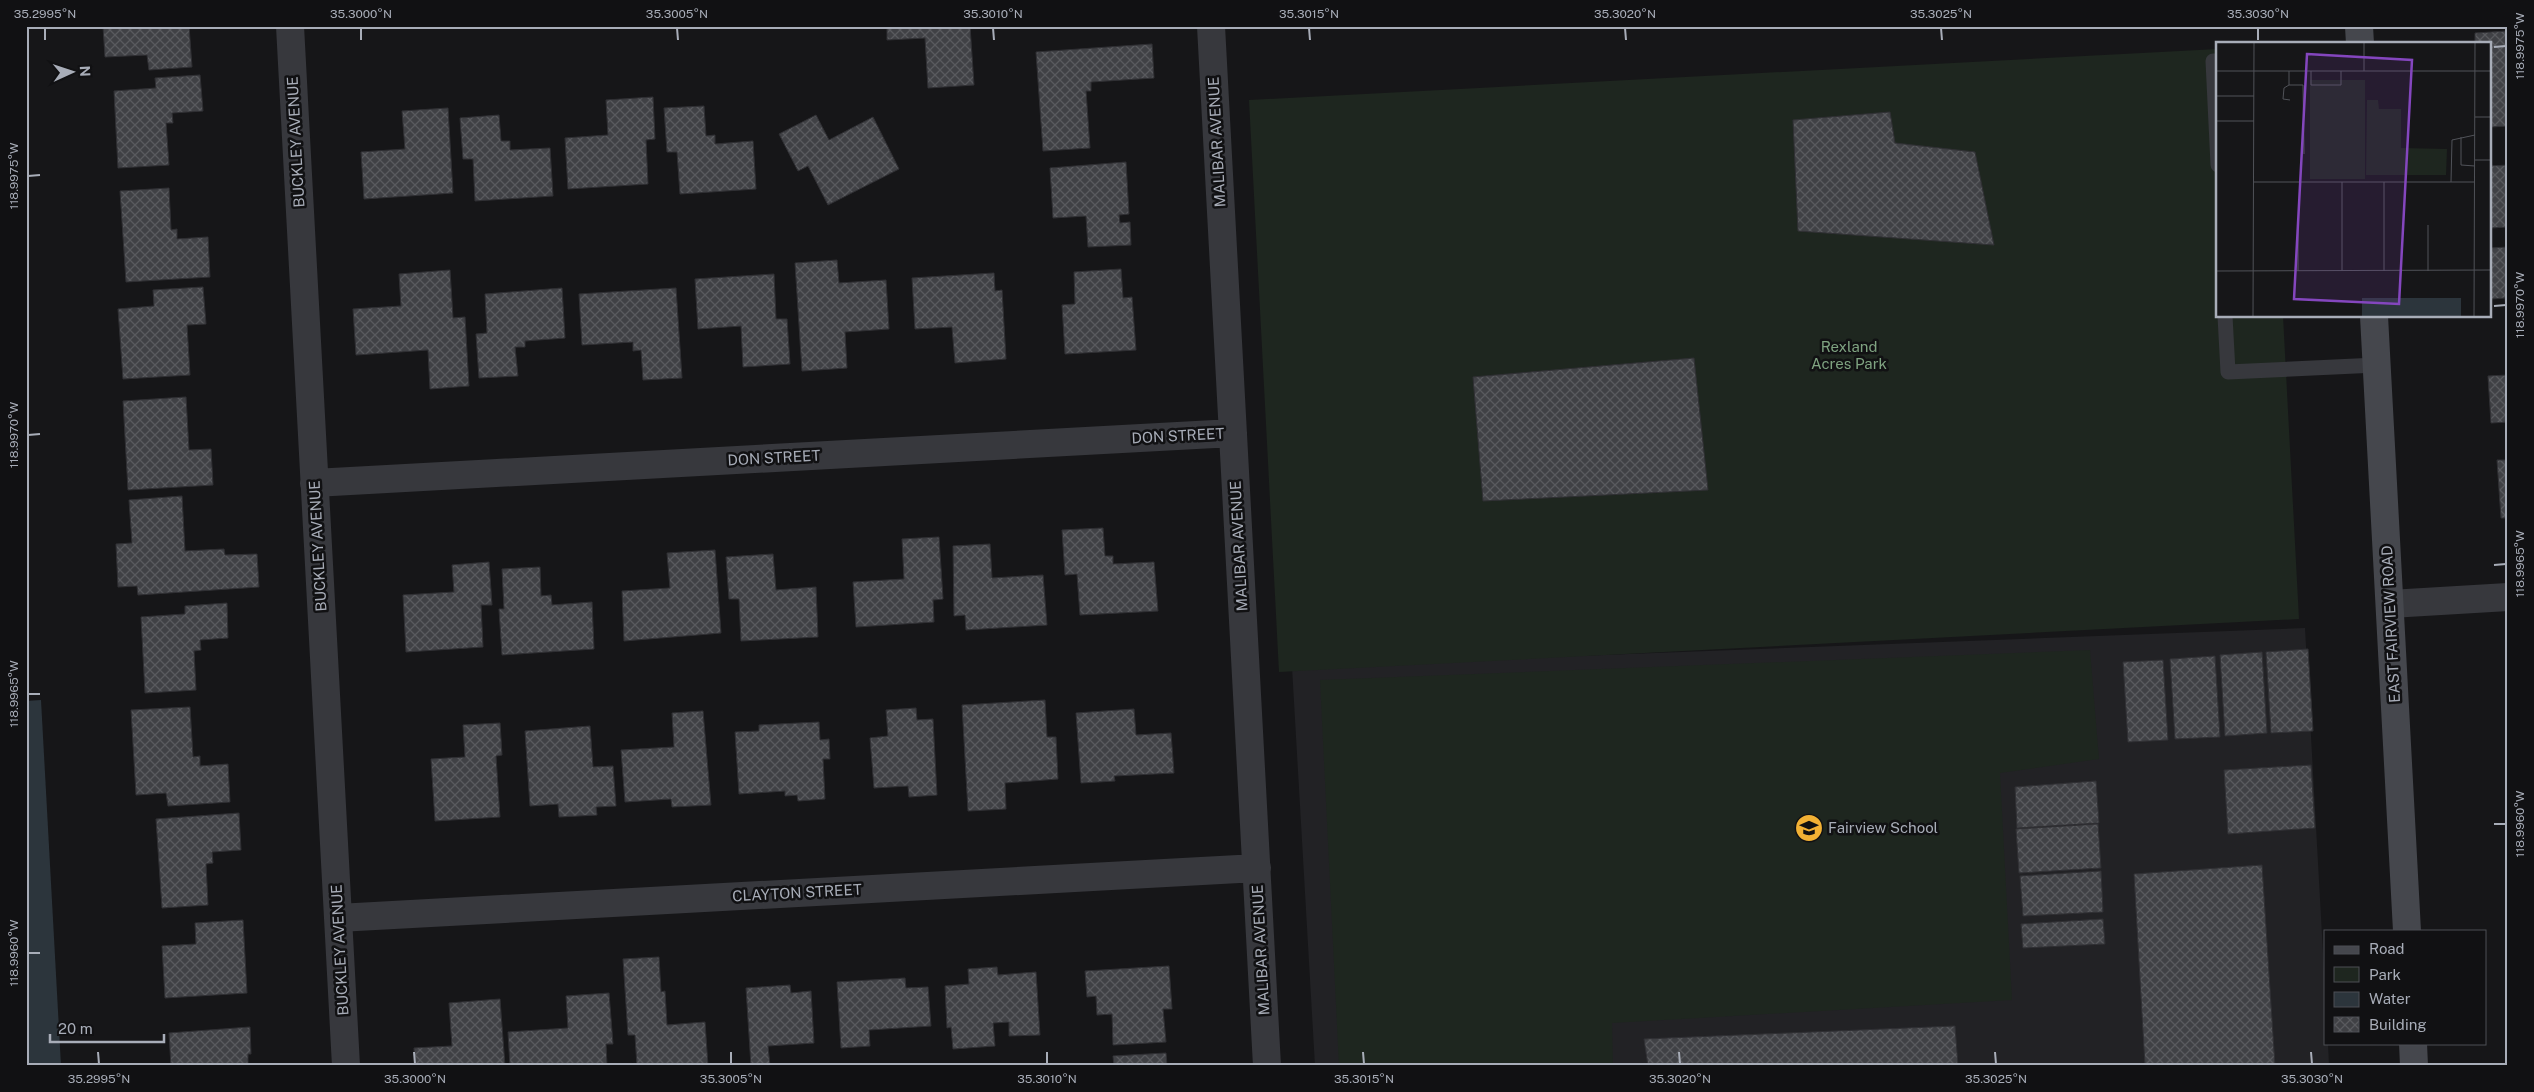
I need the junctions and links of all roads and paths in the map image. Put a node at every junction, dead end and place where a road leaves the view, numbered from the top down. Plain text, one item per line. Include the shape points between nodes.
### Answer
1 (294, 26) edge
2 (1211, 26) edge
3 (2359, 26) edge
4 (2360, 42) edge
5 (2216, 61) edge
6 (2216, 131) edge
7 (2225, 318) edge
8 (2374, 318) edge
9 (2377, 365) junction
10 (1233, 433) junction
11 (314, 483) junction
12 (2508, 598) edge
13 (2390, 604) junction
14 (1256, 868) junction
15 (338, 918) junction
16 (2407, 930) edge
17 (2413, 1044) edge
18 (346, 1066) edge
19 (1267, 1066) edge
20 (2414, 1066) edge

1 - 11 street, BUCKLEY AVENUE
2 - 10 street, MALIBAR AVENUE
3 - 4 street
5 - 6 lane via 2212,62
7 - 9 lane via 2228,372
8 - 9 street, EAST FAIRVIEW ROAD
9 - 13 street, EAST FAIRVIEW ROAD
10 - 11 street, DON STREET
10 - 14 street, MALIBAR AVENUE
11 - 15 street, BUCKLEY AVENUE
12 - 13 street
13 - 16 street, EAST FAIRVIEW ROAD
14 - 15 street, CLAYTON STREET
14 - 19 street, MALIBAR AVENUE
15 - 18 street, BUCKLEY AVENUE
17 - 20 street

